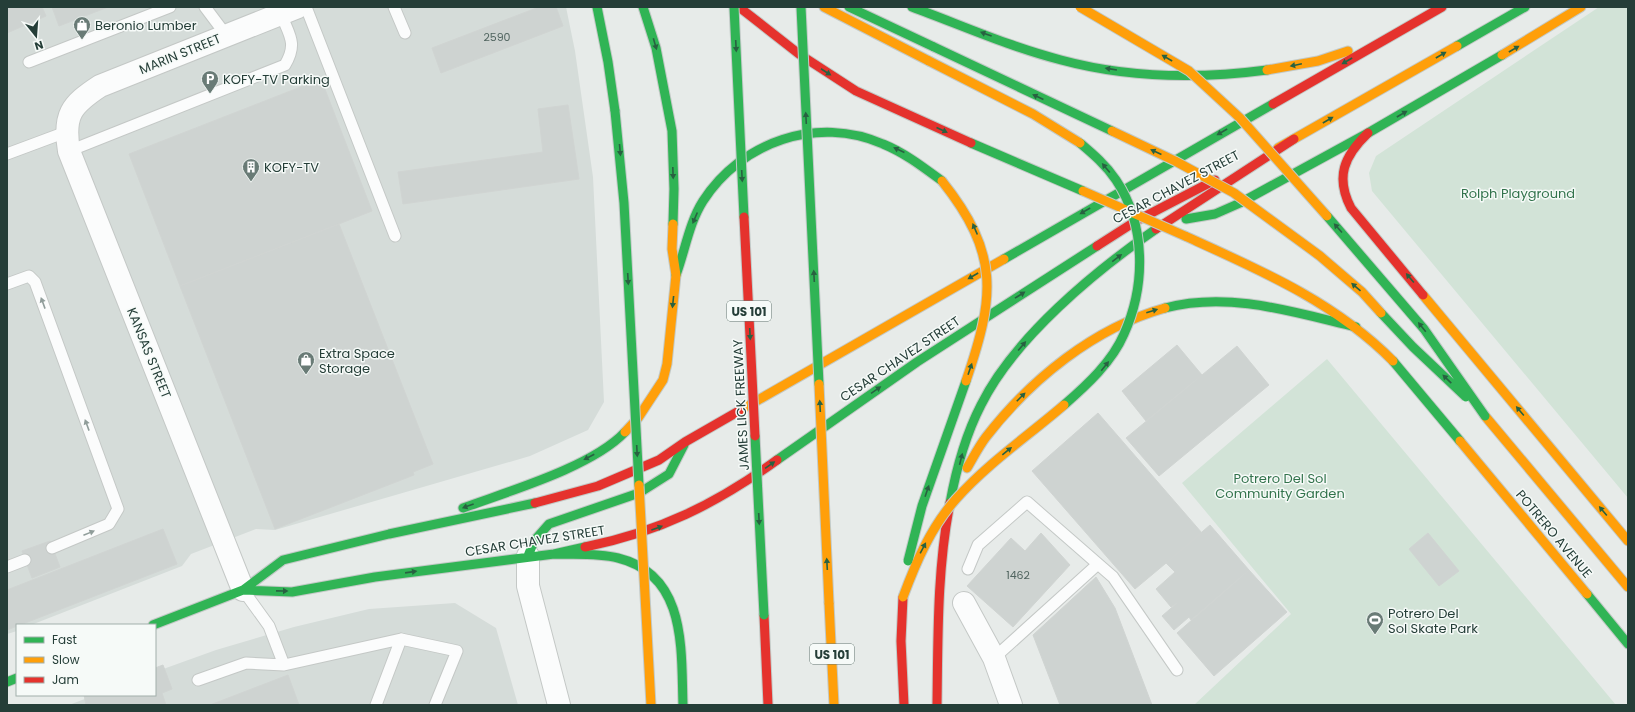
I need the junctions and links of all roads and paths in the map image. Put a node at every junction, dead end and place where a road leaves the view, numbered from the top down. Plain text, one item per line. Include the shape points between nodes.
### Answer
1 (170, 7) edge
2 (205, 7) edge
3 (306, 7) edge
4 (394, 7) edge
5 (597, 7) edge
6 (644, 7) edge
7 (734, 7) edge
8 (739, 7) edge
9 (801, 7) edge
10 (824, 7) edge
11 (849, 7) edge
12 (912, 7) edge
13 (1080, 7) edge
14 (1442, 7) edge
15 (1526, 7) edge
16 (1581, 7) edge
17 (290, 10) edge
18 (1424, 17) junction
19 (405, 33) dead end
20 (226, 35) junction
21 (29, 62) dead end
22 (68, 132) junction
23 (1368, 133) junction
24 (1294, 139) junction
25 (7, 154) edge
26 (1083, 191) junction
27 (395, 236) dead end
28 (676, 275) junction
29 (7, 284) edge
30 (1356, 327) junction
31 (1485, 416) junction
32 (685, 442) junction
33 (951, 497) junction
34 (389, 534) junction
35 (1628, 541) edge
36 (52, 548) dead end
37 (554, 554) junction
38 (528, 556) junction
39 (25, 560) dead end
40 (1098, 564) junction
41 (7, 567) edge
42 (968, 569) dead end
43 (1628, 587) edge
44 (243, 590) junction
45 (903, 597) junction
46 (964, 603) dead end
47 (156, 624) edge
48 (400, 639) junction
49 (1628, 644) edge
50 (994, 658) junction
51 (284, 665) junction
52 (1177, 670) dead end
53 (198, 680) dead end
54 (376, 705) edge
55 (435, 705) edge
56 (559, 705) edge
57 (651, 705) edge
58 (683, 705) edge
59 (768, 705) edge
60 (834, 705) edge
61 (904, 705) edge
62 (937, 705) edge
63 (1011, 705) edge

1 - 21 lane
2 - 20 lane
3 - 27 lane
4 - 19 lane
5 -> 57 main road, bridge via 616,111 624,203
6 -> 28 main road via 656,48 672,131 672,249
7 -> 59 main road, JAMES LICK FREEWAY / US 101, bridge
8 -> 26 main road via 799,54 856,91
60 -> 9 main road, US 101, bridge
45 -> 10 main road, bridge via 921,551 955,500 995,461 1076,395 1114,354 1129,324 1139,282 1138,238 1130,210 1114,178 1092,151 1070,134
31 -> 11 main road, bridge via 1413,347 1362,292 1320,256 1234,193 1175,161
18 -> 12 main road via 1339,54 1294,66 1245,73 1178,75 1130,73 1080,64 1035,52
31 -> 13 main road, bridge via 1414,317 1240,118 1189,71
14 - 18 main road, CESAR CHAVEZ STREET
24 -> 15 main road, CESAR CHAVEZ STREET
23 -> 16 main road via 1540,34
17 - 20 street, MARIN STREET
17 - 22 lane via 293,45 285,66
18 -> 32 main road, CESAR CHAVEZ STREET
20 - 22 street, MARIN STREET via 100,86 81,99
22 - 25 lane
22 - 44 street, KANSAS STREET
23 - 26 main road, bridge via 1215,214 1186,219 1138,210
35 -> 23 main road via 1349,204 1342,187 1343,168 1352,150
33 -> 24 main road via 962,452 980,406 1006,365 1036,329 1069,296 1147,235
37 -> 24 main road, CESAR CHAVEZ STREET via 637,535 674,521 719,498 751,479 917,362 1136,221
26 - 30 main road, POTRERO AVENUE, bridge via 1295,287
28 -> 34 main road via 667,364 663,380 638,418 620,437 594,455 540,480
45 -> 28 main road, bridge via 910,546 916,524 977,348 986,309 987,277 981,247 966,212 942,180 914,157 888,145 871,139 821,133 773,140 746,154 712,189 697,213
36 -> 29 lane via 109,524 118,509 35,282 29,276
33 -> 30 main road via 972,458 1001,417 1036,382 1073,354 1110,331 1150,311 1185,303 1222,301 1279,310
30 - 49 main road, POTRERO AVENUE via 1384,352
31 - 43 main road, POTRERO AVENUE
32 - 34 main road, CESAR CHAVEZ STREET via 659,460 598,486 508,510
32 - 38 main road via 669,474 639,493 549,524 534,541
33 - 62 main road via 939,594
34 - 44 main road, CESAR CHAVEZ STREET via 283,560
37 - 38 main road, CESAR CHAVEZ STREET
37 - 58 main road via 626,560 640,566 664,586 675,610 678,625
44 -> 38 main road, CESAR CHAVEZ STREET via 292,592 376,577
38 - 56 street via 528,586
39 - 41 lane
40 - 42 lane via 1027,502 978,545
40 - 50 lane
40 - 52 lane via 1113,577
44 - 47 main road, CESAR CHAVEZ STREET
44 - 51 lane via 269,626
45 - 61 main road via 901,642
46 - 50 street
48 - 51 lane
48 - 54 lane
48 - 55 lane via 457,651
50 - 63 street
51 - 53 lane via 246,663

